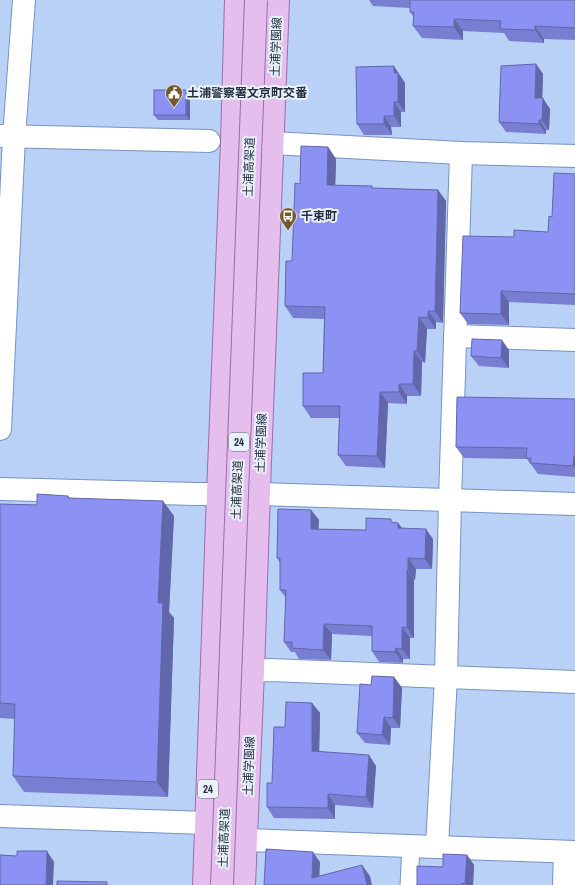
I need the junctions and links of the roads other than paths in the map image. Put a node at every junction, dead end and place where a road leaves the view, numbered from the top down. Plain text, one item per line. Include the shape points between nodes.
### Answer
1 (24, 0) edge
2 (236, 0) edge
3 (256, 0) edge
4 (278, 0) edge
5 (7, 136) edge
6 (209, 141) dead end
7 (272, 143) junction
8 (461, 153) junction
9 (575, 156) edge
10 (3, 314) edge
11 (455, 336) junction
12 (575, 340) edge
13 (0, 429) edge
14 (0, 489) edge
15 (218, 494) junction
16 (259, 494) junction
17 (450, 500) junction
18 (575, 504) edge
19 (253, 671) junction
20 (446, 677) junction
21 (575, 682) edge
22 (0, 816) edge
23 (207, 822) junction
24 (245, 840) junction
25 (411, 846) junction
26 (437, 847) junction
27 (570, 852) edge
28 (204, 885) edge
29 (222, 885) edge
30 (244, 885) edge
31 (409, 885) edge
32 (564, 885) edge

1 - 5 street
2 - 15 main road, 24
3 - 29 main road, 土浦高架道 / 24, bridge
4 - 7 main road, 土浦学園線 / 24
5 - 6 street
5 - 10 street
7 - 8 street
7 - 16 main road, 土浦学園線 / 24
8 - 9 street
8 - 11 street
10 - 13 street
11 - 12 street
11 - 17 street
14 - 15 street
15 - 16 street
15 - 23 main road, 24
16 - 17 street
16 - 19 main road, 土浦学園線 / 24
17 - 18 street
17 - 20 street
19 - 20 street
19 - 24 main road, 土浦学園線 / 24
20 - 21 street
20 - 26 street
22 - 23 street
23 - 24 street
23 - 28 main road, 24
24 - 25 street
24 - 30 main road, 土浦学園線 / 24
25 - 26 street
25 - 31 lane
26 - 27 street
27 - 32 street

